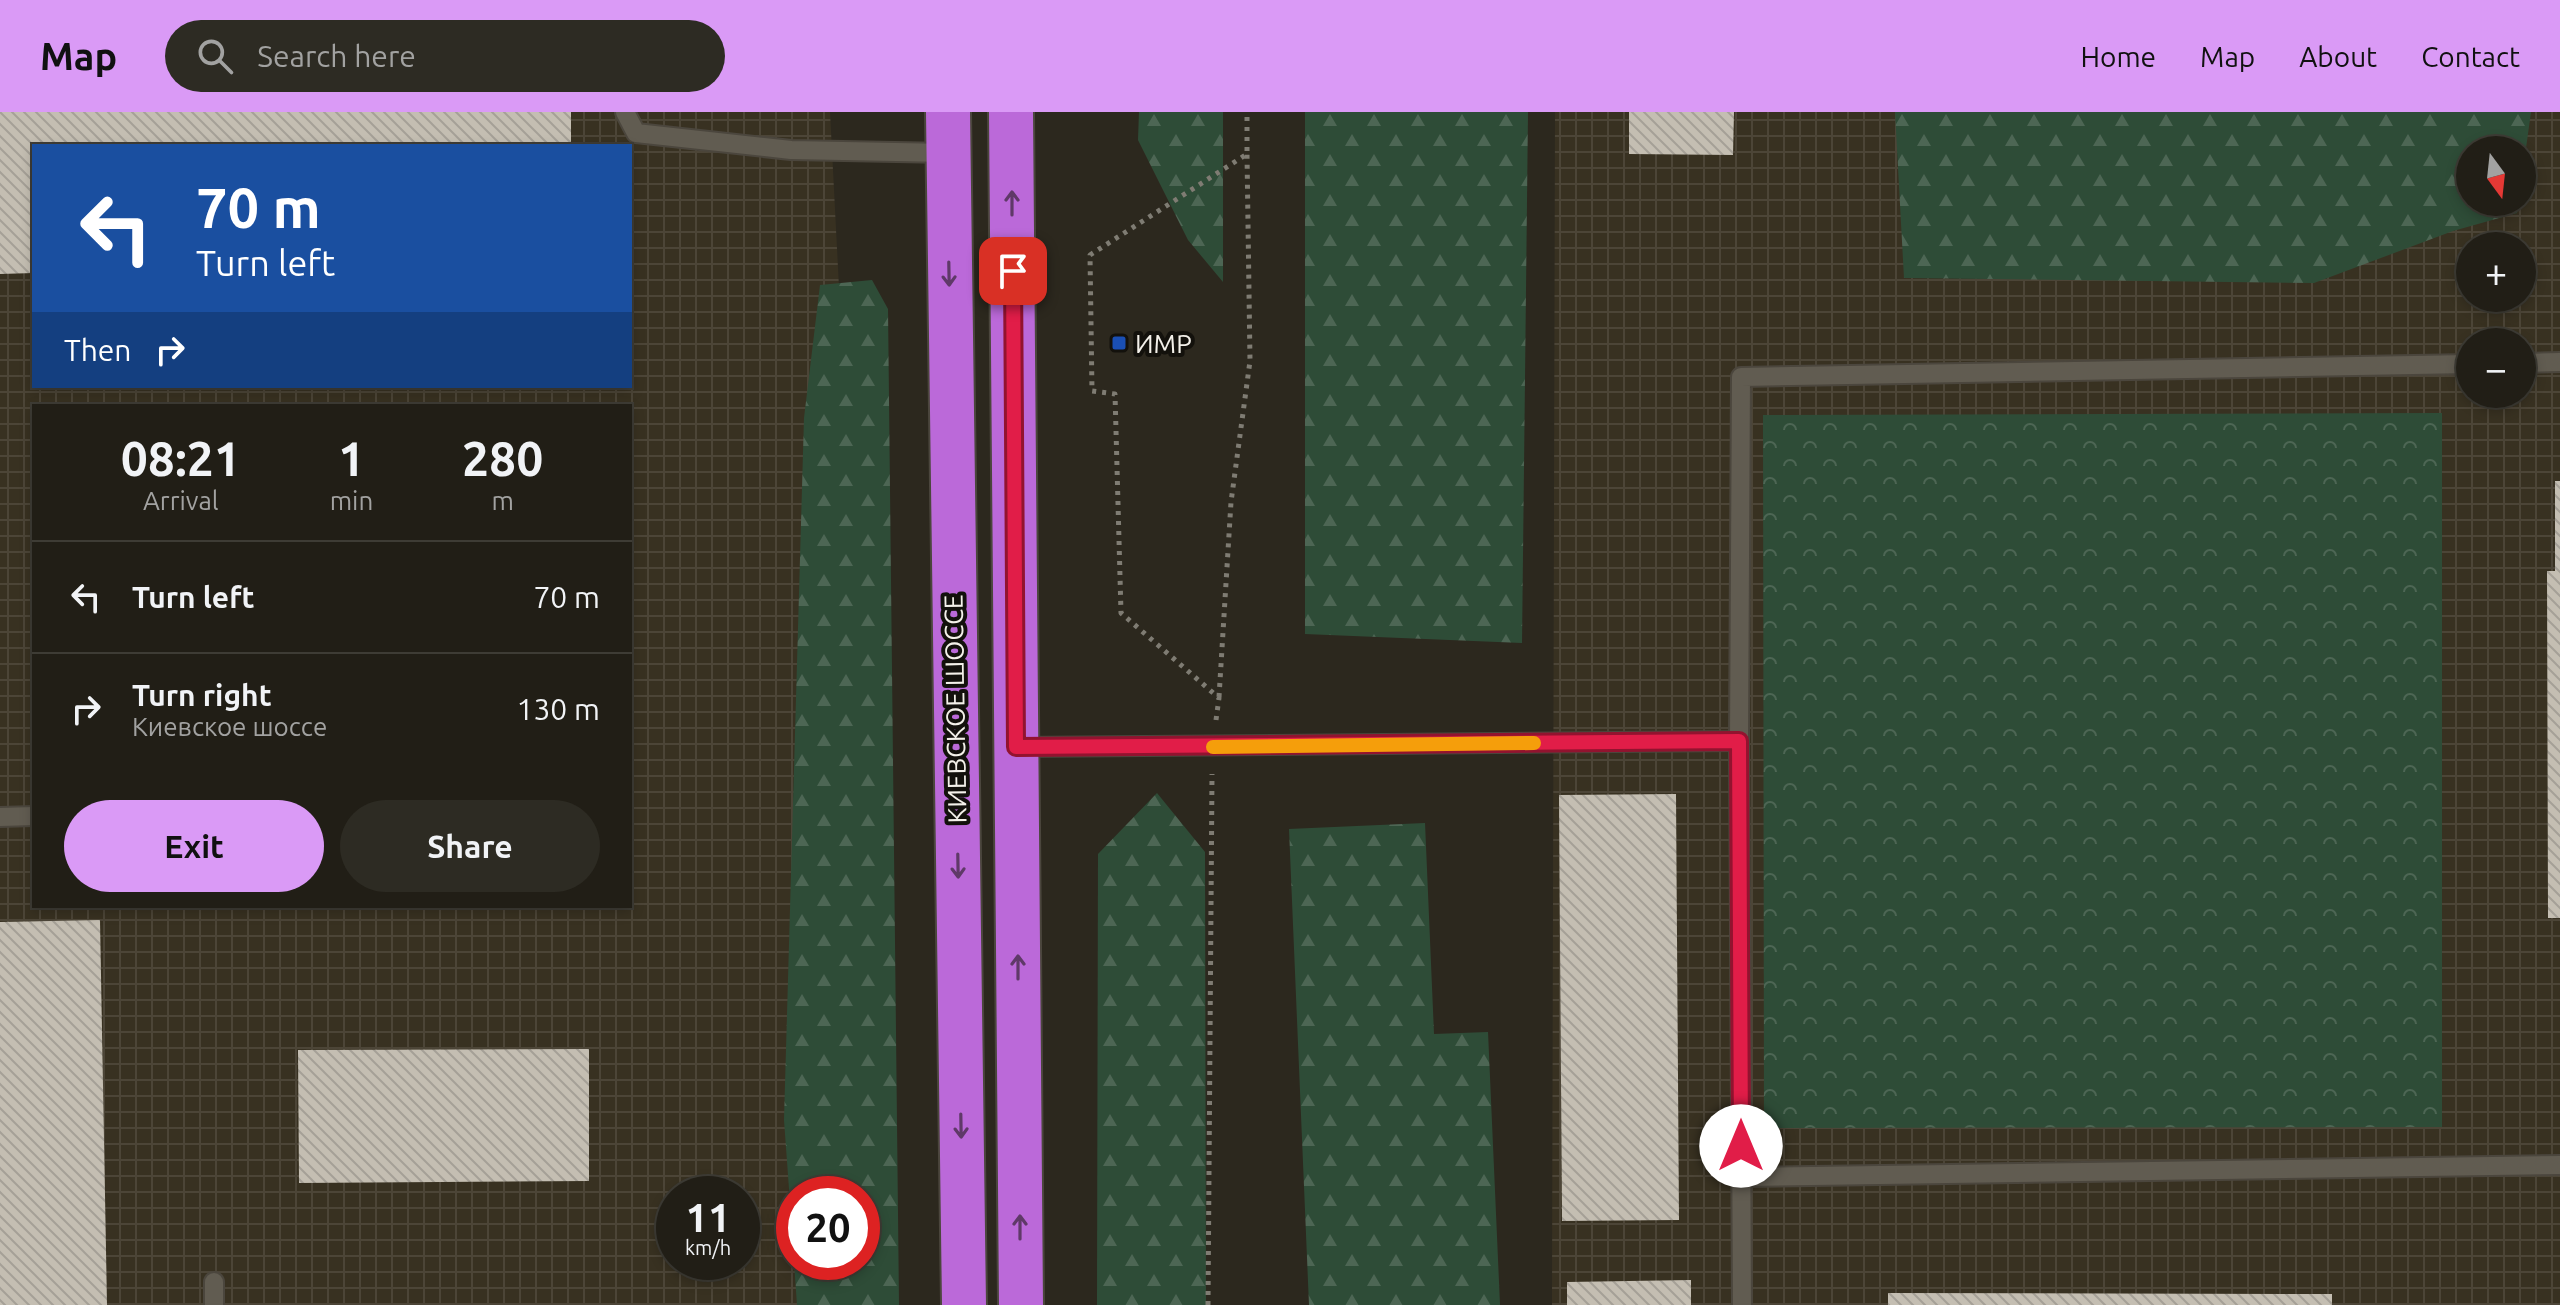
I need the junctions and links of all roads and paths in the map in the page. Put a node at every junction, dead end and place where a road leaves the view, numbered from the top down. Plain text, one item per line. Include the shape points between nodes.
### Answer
1 (625, 112) edge
2 (1011, 112) edge
3 (1247, 112) edge
4 (948, 133) edge
5 (1247, 154) junction
6 (2560, 362) edge
7 (2536, 363) edge
8 (2456, 364) edge
9 (1219, 698) junction
10 (1739, 741) junction
11 (1016, 747) junction
12 (1213, 747) junction
13 (32, 816) edge
14 (0, 817) edge
15 (2560, 1165) edge
16 (1741, 1177) junction
17 (214, 1282) dead end
18 (214, 1305) edge
19 (964, 1305) edge
20 (1021, 1305) edge
21 (1208, 1305) edge
22 (1742, 1305) edge

1 - 4 lane via 636,133 791,150
11 -> 2 highway
3 - 5 path
4 -> 19 highway, КИЕВСКОЕ ШОССЕ
5 - 9 path via 1250,361 1231,502
5 - 9 path via 1090,255 1092,391 1115,394 1121,613
6 - 7 lane
8 - 10 lane via 1741,377
9 - 12 path
10 - 12 lane
10 - 16 lane
11 - 12 lane
20 -> 11 highway
12 - 21 path
13 - 14 lane
15 - 16 lane
16 - 22 lane
17 - 18 lane

